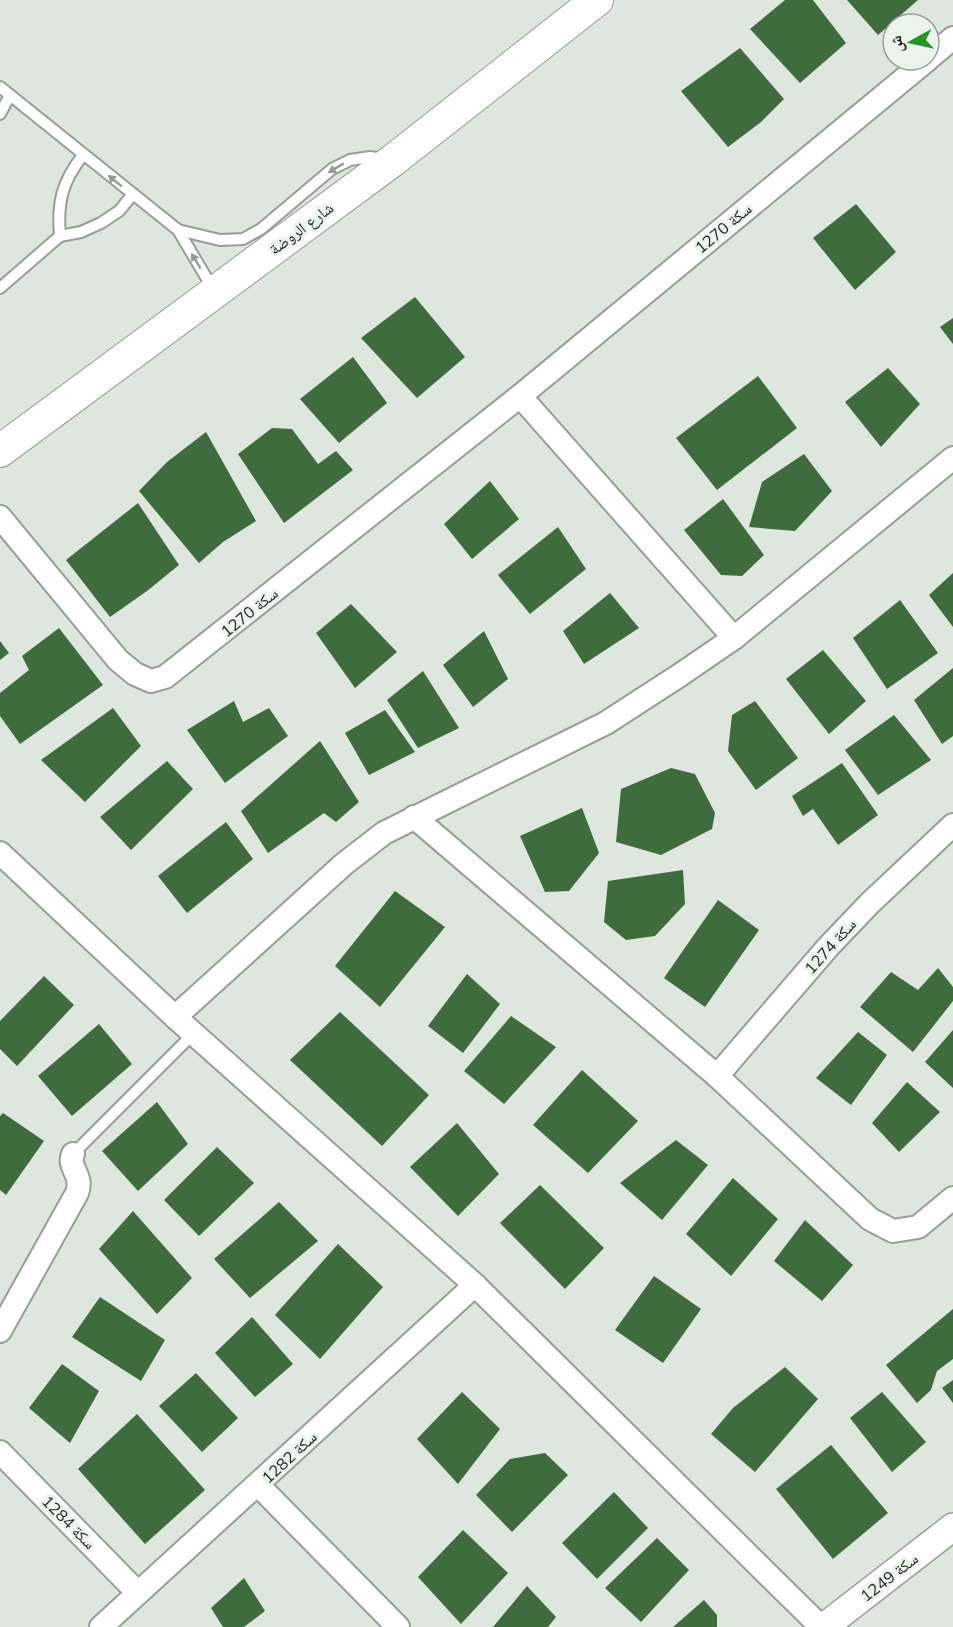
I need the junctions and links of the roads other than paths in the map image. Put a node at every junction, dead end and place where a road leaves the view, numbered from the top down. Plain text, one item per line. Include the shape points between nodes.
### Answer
1 (597, 0) edge
2 (953, 38) edge
3 (941, 48) edge
4 (912, 72) edge
5 (0, 87) edge
6 (10, 95) junction
7 (0, 114) edge
8 (83, 155) junction
9 (392, 161) junction
10 (133, 194) junction
11 (177, 230) junction
12 (60, 236) junction
13 (0, 288) edge
14 (215, 292) junction
15 (520, 396) junction
16 (0, 451) edge
17 (953, 458) edge
18 (0, 518) edge
19 (734, 638) junction
20 (414, 817) junction
21 (953, 825) edge
22 (0, 853) edge
23 (175, 1017) junction
24 (195, 1033) junction
25 (717, 1076) junction
26 (73, 1154) joint
27 (953, 1198) edge
28 (475, 1285) junction
29 (0, 1331) edge
30 (0, 1452) edge
31 (258, 1485) junction
32 (953, 1527) edge
33 (138, 1593) junction
34 (101, 1627) edge
35 (398, 1627) edge
36 (823, 1627) edge

1 - 9 main road, شارع الروضة
2 - 3 street, سكة 1270
4 - 15 street, سكة 1270
5 - 6 lane
6 - 7 lane
6 - 8 lane
10 -> 8 lane
8 - 12 lane via 70,172 62,193 58,214
9 -> 11 lane via 370,157 350,160 332,169 261,229 243,239 220,240
9 - 14 main road, شارع الروضة
10 - 11 lane
10 - 12 lane via 101,224
14 -> 11 lane
12 - 13 lane
14 - 16 main road, شارع الروضة
15 - 18 street, سكة 1270 via 182,665 151,681 118,660
15 - 19 street
17 - 19 street
19 - 20 street via 606,723
20 - 23 street via 384,833 344,864
20 - 25 street
21 - 25 street, سكة 1274 via 828,947
22 - 23 street
23 - 24 street
24 - 26 lane
24 - 28 street
25 - 27 street via 870,1219 893,1231 918,1227
26 - 29 street via 79,1187
28 - 31 street, سكة 1282
28 - 36 street
30 - 33 street, سكة 1284
31 - 33 street, سكة 1282
31 - 35 street
32 - 36 street, سكة 1249
33 - 34 street, سكة 1282

